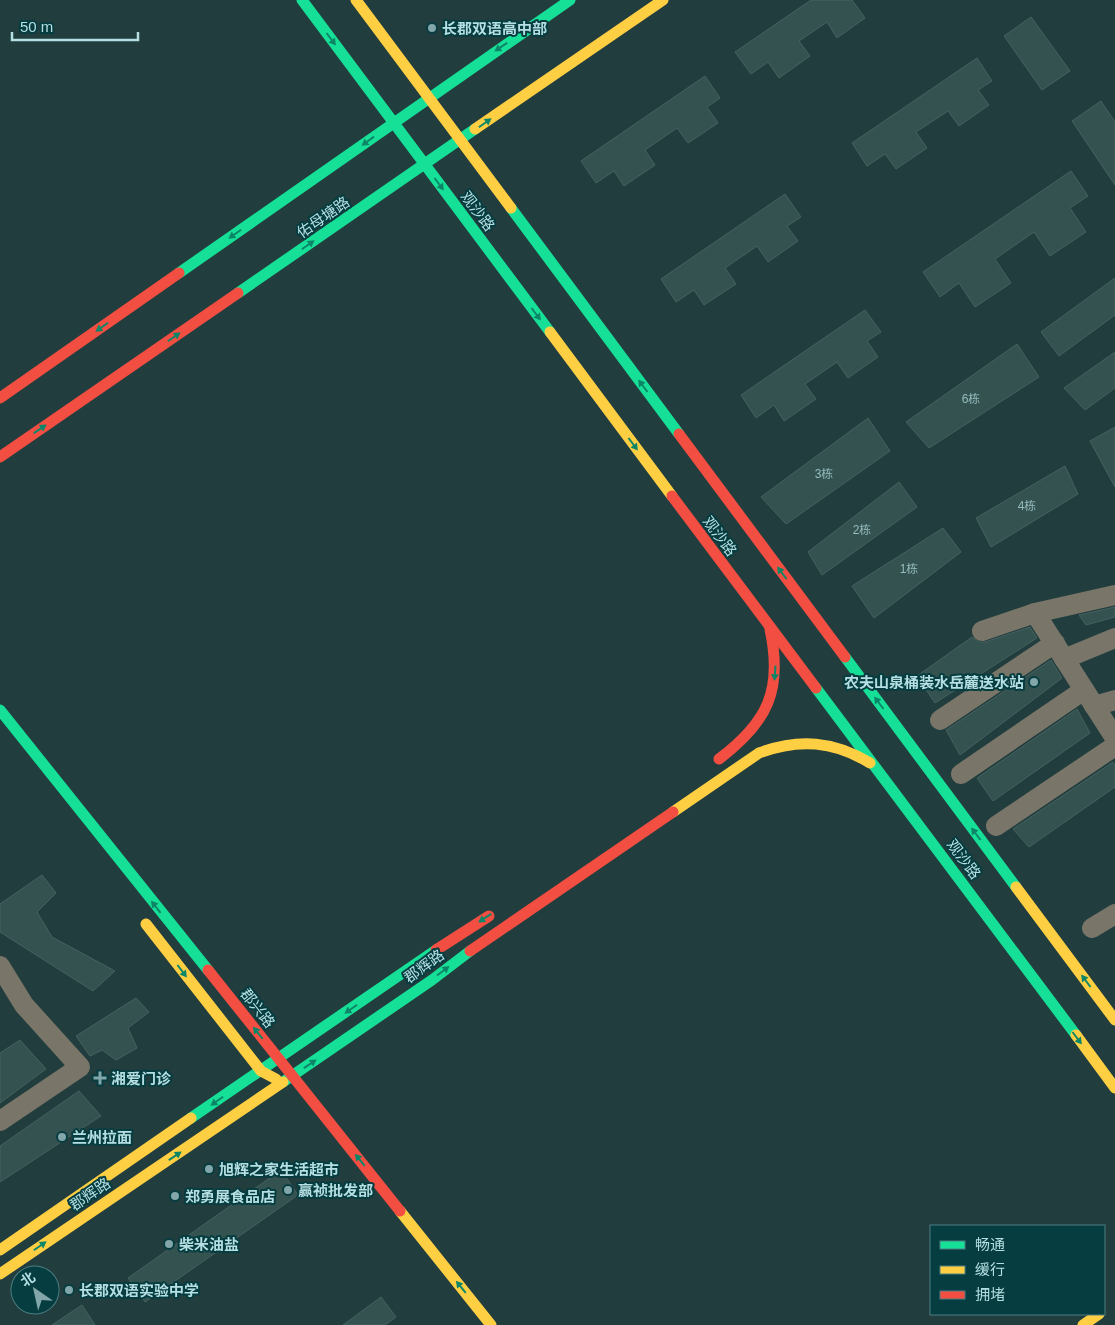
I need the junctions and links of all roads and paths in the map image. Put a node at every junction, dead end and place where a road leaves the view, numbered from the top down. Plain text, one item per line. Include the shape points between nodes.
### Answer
1 (302, 0) edge
2 (356, 0) edge
3 (570, 0) edge
4 (663, 0) edge
5 (428, 98) junction
6 (394, 123) junction
7 (460, 141) junction
8 (425, 165) junction
9 (0, 398) edge
10 (0, 457) edge
11 (1115, 595) edge
12 (1035, 613) junction
13 (769, 625) junction
14 (982, 631) dead end
15 (1115, 638) edge
16 (1060, 651) junction
17 (1089, 698) junction
18 (1115, 700) edge
19 (0, 710) edge
20 (940, 720) dead end
21 (1115, 738) edge
22 (1115, 746) edge
23 (710, 765) dead end
24 (877, 768) junction
25 (961, 774) dead end
26 (996, 826) dead end
27 (497, 910) dead end
28 (136, 911) dead end
29 (1115, 914) edge
30 (1092, 928) dead end
31 (0, 966) edge
32 (1115, 1020) edge
33 (279, 1058) junction
34 (261, 1071) junction
35 (288, 1079) junction
36 (1115, 1088) edge
37 (0, 1121) edge
38 (0, 1250) edge
39 (0, 1274) edge
40 (1098, 1315) edge
41 (476, 1325) edge
42 (491, 1325) edge
43 (1083, 1325) edge

1 -> 6 main road, 观沙路
2 - 5 main road, 观沙路
3 -> 5 main road
7 -> 4 main road, 佑母塘路
5 - 6 main road
5 - 7 main road, 观沙路
6 - 8 main road, 观沙路
6 -> 9 main road
7 - 8 main road, 佑母塘路
32 -> 7 main road, 观沙路
10 -> 8 main road, 佑母塘路
8 -> 13 main road, 观沙路
11 - 12 street
12 - 14 street
12 - 16 street
13 -> 23 main road via 775,675 764,718 747,739
13 - 24 main road, 观沙路
15 - 16 street
16 - 17 street
16 - 20 street
17 - 18 street
17 - 21 street
17 - 25 street
33 -> 19 main road, 郡兴路
22 - 26 street
35 -> 24 main road, 郡辉路 via 432,980 498,930 759,753 788,743 823,743 850,751
24 -> 36 main road, 观沙路
27 -> 33 main road, 郡辉路
28 -> 34 main road, 郡兴路
29 - 30 street
31 - 37 street via 24,1006 80,1067
33 - 34 main road, 郡辉路
33 - 35 main road, 郡兴路
34 - 35 main road, 郡兴路
34 -> 38 main road, 郡辉路
39 -> 35 main road, 郡辉路
35 - 41 main road, 郡兴路
42 -> 35 main road, 郡兴路
40 - 43 main road

